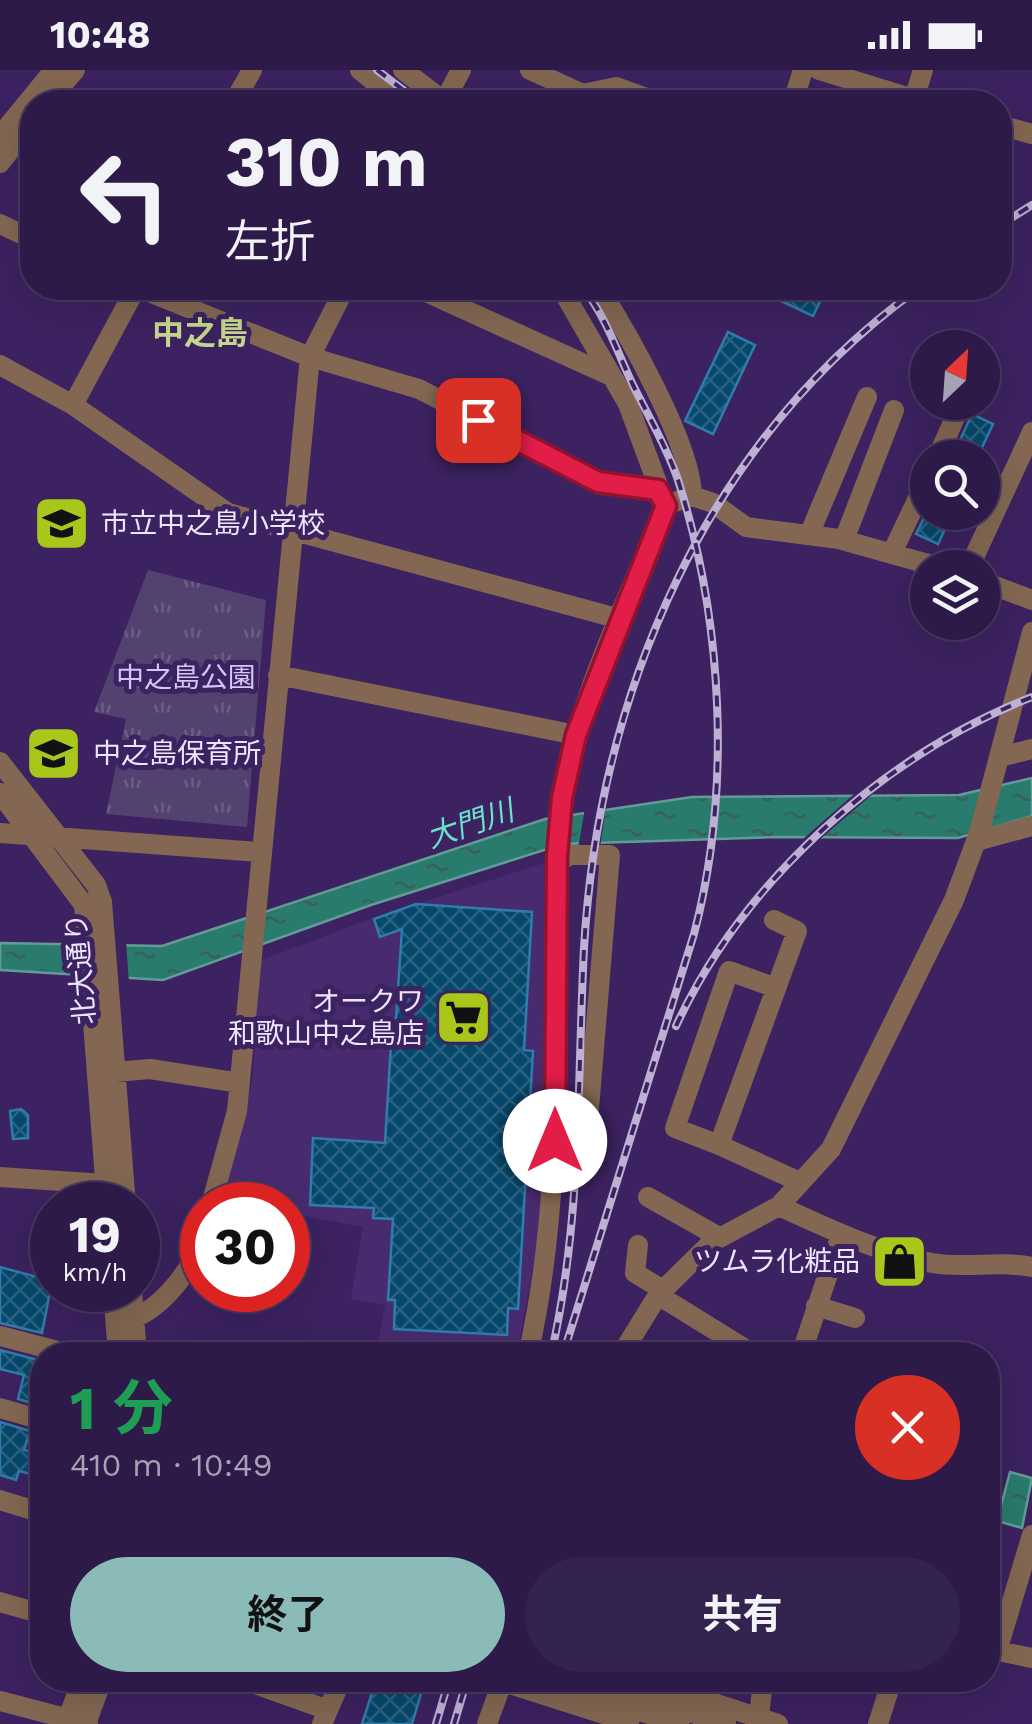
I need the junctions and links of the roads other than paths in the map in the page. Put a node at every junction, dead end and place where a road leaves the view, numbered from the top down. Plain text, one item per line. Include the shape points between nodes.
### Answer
1 (75, 70) edge
2 (360, 70) edge
3 (404, 70) edge
4 (530, 70) edge
5 (819, 70) edge
6 (58, 90) edge
7 (384, 90) edge
8 (430, 90) edge
9 (574, 90) edge
10 (884, 90) edge
11 (20, 130) edge
12 (0, 163) edge
13 (130, 300) edge
14 (167, 300) edge
15 (339, 300) edge
16 (443, 300) edge
17 (568, 300) edge
18 (606, 300) edge
19 (310, 357) junction
20 (0, 366) edge
21 (611, 376) junction
22 (867, 397) dead end
23 (73, 405) junction
24 (894, 410) dead end
25 (1032, 432) edge
26 (692, 496) junction
27 (662, 498) junction
28 (910, 516) edge
29 (293, 529) junction
30 (809, 535) junction
31 (844, 540) junction
32 (977, 550) edge
33 (892, 554) junction
34 (910, 559) edge
35 (1000, 587) edge
36 (1032, 600) edge
37 (620, 620) junction
38 (1032, 632) edge
39 (278, 675) junction
40 (576, 735) junction
41 (1032, 750) edge
42 (0, 762) edge
43 (998, 763) junction
44 (0, 793) edge
45 (1032, 826) edge
46 (0, 833) edge
47 (32, 836) junction
48 (977, 837) junction
49 (59, 839) junction
50 (260, 852) junction
51 (557, 860) junction
52 (774, 920) dead end
53 (98, 939) junction
54 (776, 988) junction
55 (106, 1073) junction
56 (240, 1083) junction
57 (719, 1145) junction
58 (586, 1146) dead end
59 (0, 1176) edge
60 (35, 1182) edge
61 (106, 1182) edge
62 (123, 1182) edge
63 (218, 1182) edge
64 (800, 1182) junction
65 (653, 1197) dead end
66 (780, 1206) junction
67 (841, 1235) junction
68 (719, 1238) junction
69 (638, 1245) dead end
70 (1032, 1266) edge
71 (180, 1275) edge
72 (661, 1292) junction
73 (816, 1306) junction
74 (122, 1312) edge
75 (127, 1312) edge
76 (855, 1318) dead end
77 (125, 1321) junction
78 (0, 1336) edge
79 (121, 1342) edge
80 (132, 1342) edge
81 (530, 1342) edge
82 (630, 1342) edge
83 (736, 1342) edge
84 (805, 1342) edge
85 (30, 1344) edge
86 (0, 1408) edge
87 (30, 1417) edge
88 (0, 1498) edge
89 (30, 1507) edge
90 (1032, 1535) edge
91 (0, 1602) edge
92 (30, 1611) edge
93 (1000, 1627) edge
94 (1000, 1652) edge
95 (1032, 1658) edge
96 (81, 1692) edge
97 (96, 1692) edge
98 (270, 1692) edge
99 (336, 1692) edge
100 (499, 1692) edge
101 (537, 1692) edge
102 (582, 1692) edge
103 (629, 1692) edge
104 (682, 1692) edge
105 (765, 1692) edge
106 (888, 1692) edge
107 (0, 1701) edge
108 (325, 1717) edge
109 (769, 1720) edge
110 (79, 1723) edge
111 (487, 1724) edge
112 (635, 1724) edge
113 (679, 1724) edge
114 (726, 1724) edge
115 (878, 1724) edge

1 - 6 street
2 - 7 street
3 - 8 street
4 - 9 street
5 - 10 street
11 - 12 street
13 - 23 street
14 - 19 street
15 - 19 street
16 - 21 street
17 - 21 street
18 - 26 street via 668,422
19 - 27 street via 419,388 598,482
19 - 29 street
20 - 23 street
21 - 27 street
22 - 30 street
23 - 29 street via 228,513
24 - 31 street
25 - 32 street
26 - 27 street
26 - 30 street via 746,527
27 - 37 street
28 - 33 street
29 - 37 street
29 - 39 street
30 - 31 street
31 - 33 street
33 - 34 street
35 - 36 street
37 - 40 street
38 - 43 street
39 - 40 street
39 - 50 street
40 - 51 street
41 - 43 street
42 - 49 street, 北大通り
43 - 48 street
44 - 47 street, 北大通り
45 - 48 street
46 - 47 street
47 - 49 street
47 - 53 street, 北大通り via 84,904
48 - 64 street via 954,900 831,1149
49 - 50 street
49 - 53 street, 北大通り via 96,885
50 - 56 street
51 - 58 street via 610,856
51 - 81 street via 555,1156
52 - 54 street via 797,931
53 - 55 street, 北大通り
54 - 57 street
54 - 57 street via 728,972 675,1128
55 - 56 street via 150,1069
55 - 61 street, 北大通り
55 - 62 street, 北大通り
56 - 63 street
57 - 64 street
59 - 60 street
64 - 66 street
65 - 68 street
66 - 67 street
66 - 68 street
67 - 70 street via 933,1263
67 - 73 street
68 - 72 street
69 - 72 street via 634,1273
71 - 77 street via 168,1294
72 - 82 street
72 - 83 street
73 - 76 street
73 - 84 street
74 - 77 street
75 - 77 street
77 - 79 street
77 - 80 street
78 - 85 street
86 - 87 street
88 - 89 street
90 - 93 street
91 - 92 street
94 - 95 street
96 - 110 street
97 - 110 street
98 - 108 street
99 - 108 street
100 - 111 street
101 - 112 street
102 - 113 street
103 - 114 street
104 - 109 street
105 - 109 street
106 - 115 street
107 - 110 street

